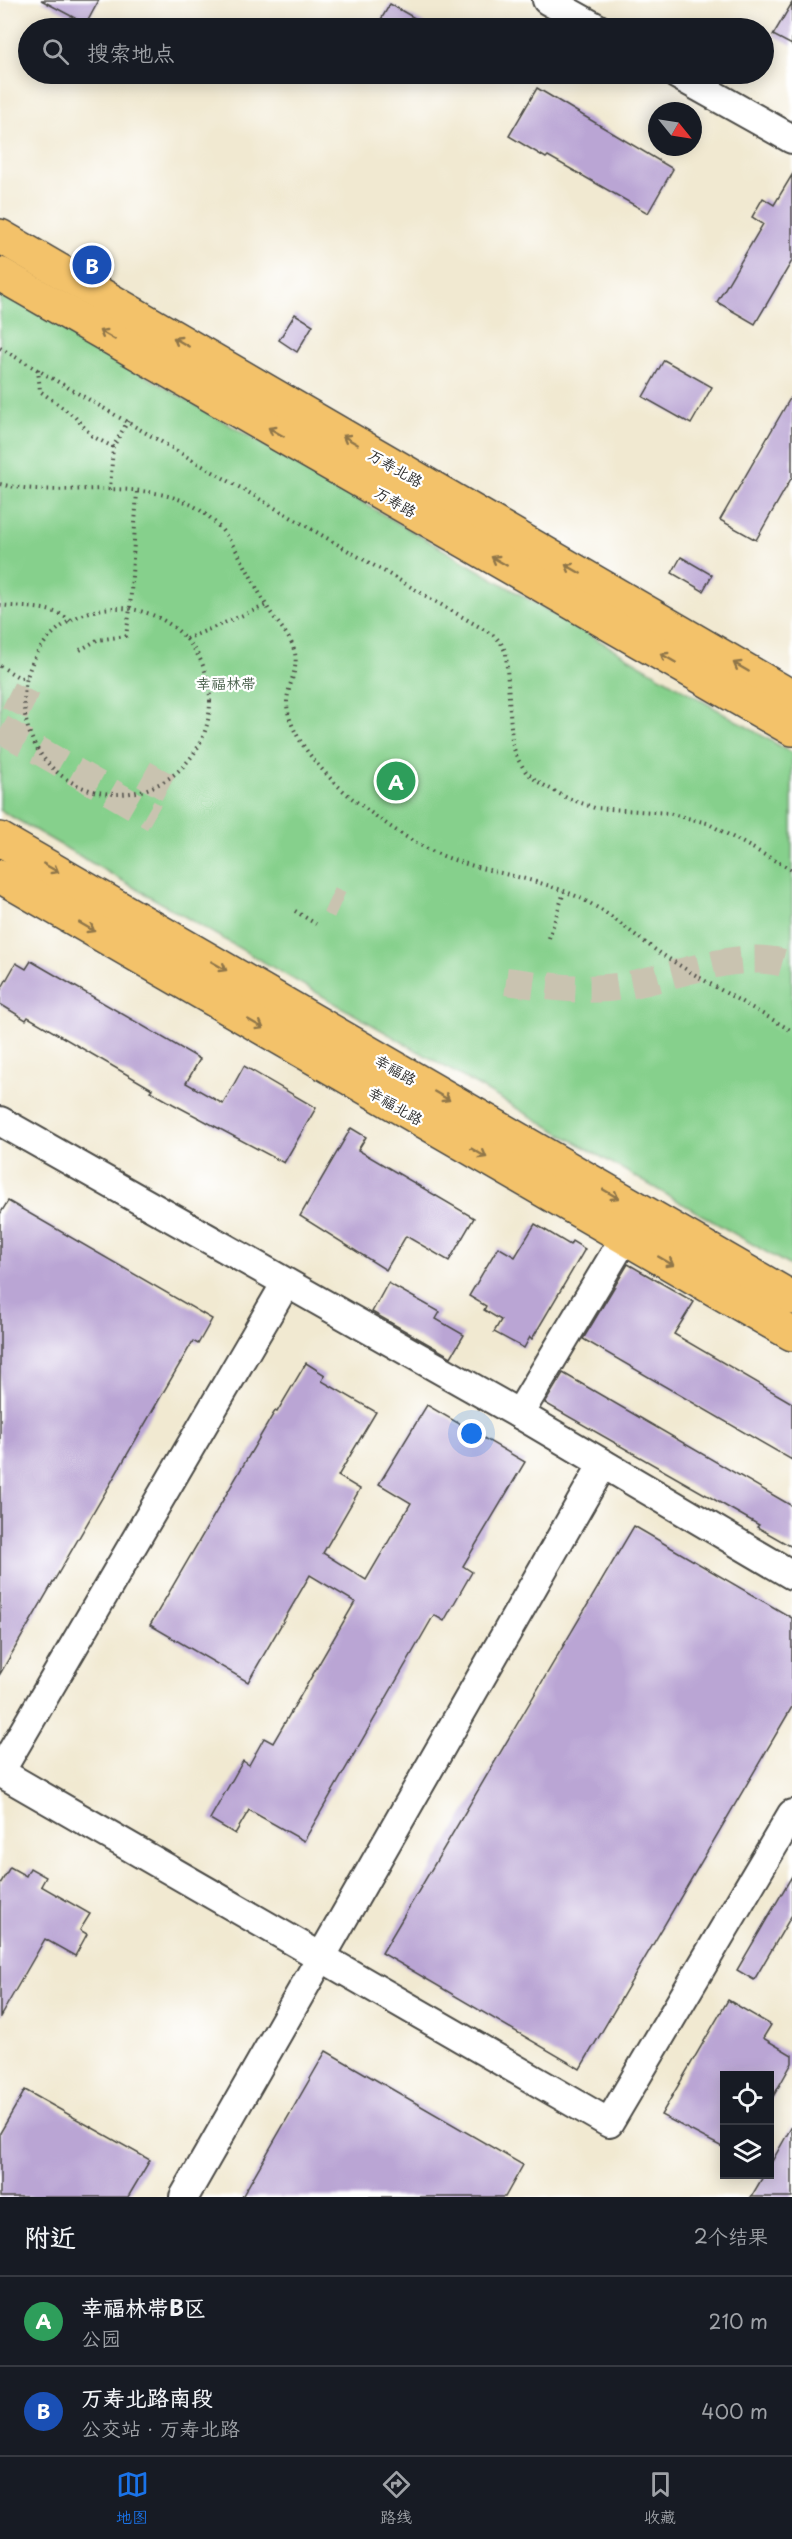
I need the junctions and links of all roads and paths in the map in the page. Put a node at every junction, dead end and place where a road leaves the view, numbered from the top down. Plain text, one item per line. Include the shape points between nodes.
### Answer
1 (547, 0) edge
2 (579, 18) edge
3 (694, 84) edge
4 (792, 139) edge
5 (0, 236) edge
6 (0, 273) edge
7 (0, 348) edge
8 (38, 369) junction
9 (128, 422) junction
10 (113, 447) junction
11 (0, 484) edge
12 (110, 490) junction
13 (136, 491) junction
14 (0, 605) edge
15 (267, 605) junction
16 (130, 609) junction
17 (70, 621) junction
18 (186, 639) junction
19 (80, 650) dead end
20 (0, 666) edge
21 (27, 677) junction
22 (792, 697) edge
23 (792, 729) edge
24 (0, 839) edge
25 (792, 870) edge
26 (0, 876) edge
27 (564, 891) junction
28 (295, 911) dead end
29 (316, 924) dead end
30 (549, 938) dead end
31 (792, 1031) edge
32 (0, 1121) edge
33 (625, 1237) junction
34 (286, 1282) junction
35 (792, 1298) edge
36 (792, 1334) edge
37 (519, 1414) junction
38 (603, 1464) junction
39 (792, 1575) edge
40 (0, 1772) edge
41 (792, 1814) edge
42 (320, 1956) junction
43 (184, 2197) edge

1 - 2 street
3 - 4 street
22 -> 5 main road, 万寿北路
23 -> 6 main road, 万寿路
7 - 8 path
8 - 9 path
8 - 10 path via 40,390 92,435
9 - 10 path
9 - 25 path via 495,636 506,653 512,742 526,772 538,782 595,808 668,813 707,823
10 - 12 path
11 - 12 path
12 - 13 path
13 - 15 path via 180,500 221,527
13 - 16 path
14 - 17 path via 50,611 63,614
15 - 18 path
15 - 27 path via 295,652 287,700 292,723 310,755 351,797 382,820 455,861
16 - 17 path via 90,611
16 - 18 path via 153,614
16 - 19 path via 126,636 97,640
17 - 21 path via 39,650
18 - 21 path via 200,657 210,687 209,720 197,749 178,772 153,788 124,795 85,789 67,781 45,761 30,735 24,706
20 - 21 path via 20,678
24 -> 35 main road, 幸福路
26 -> 33 main road, 幸福北路
27 - 30 path
27 - 31 path via 598,908 673,962
28 - 29 path
32 - 34 street
33 -> 36 main road, 幸福北路
33 - 37 street
34 - 37 street
34 - 40 street
37 - 38 street
38 - 39 street
38 - 42 street
40 - 42 street
41 - 42 street via 609,2123
42 - 43 street

